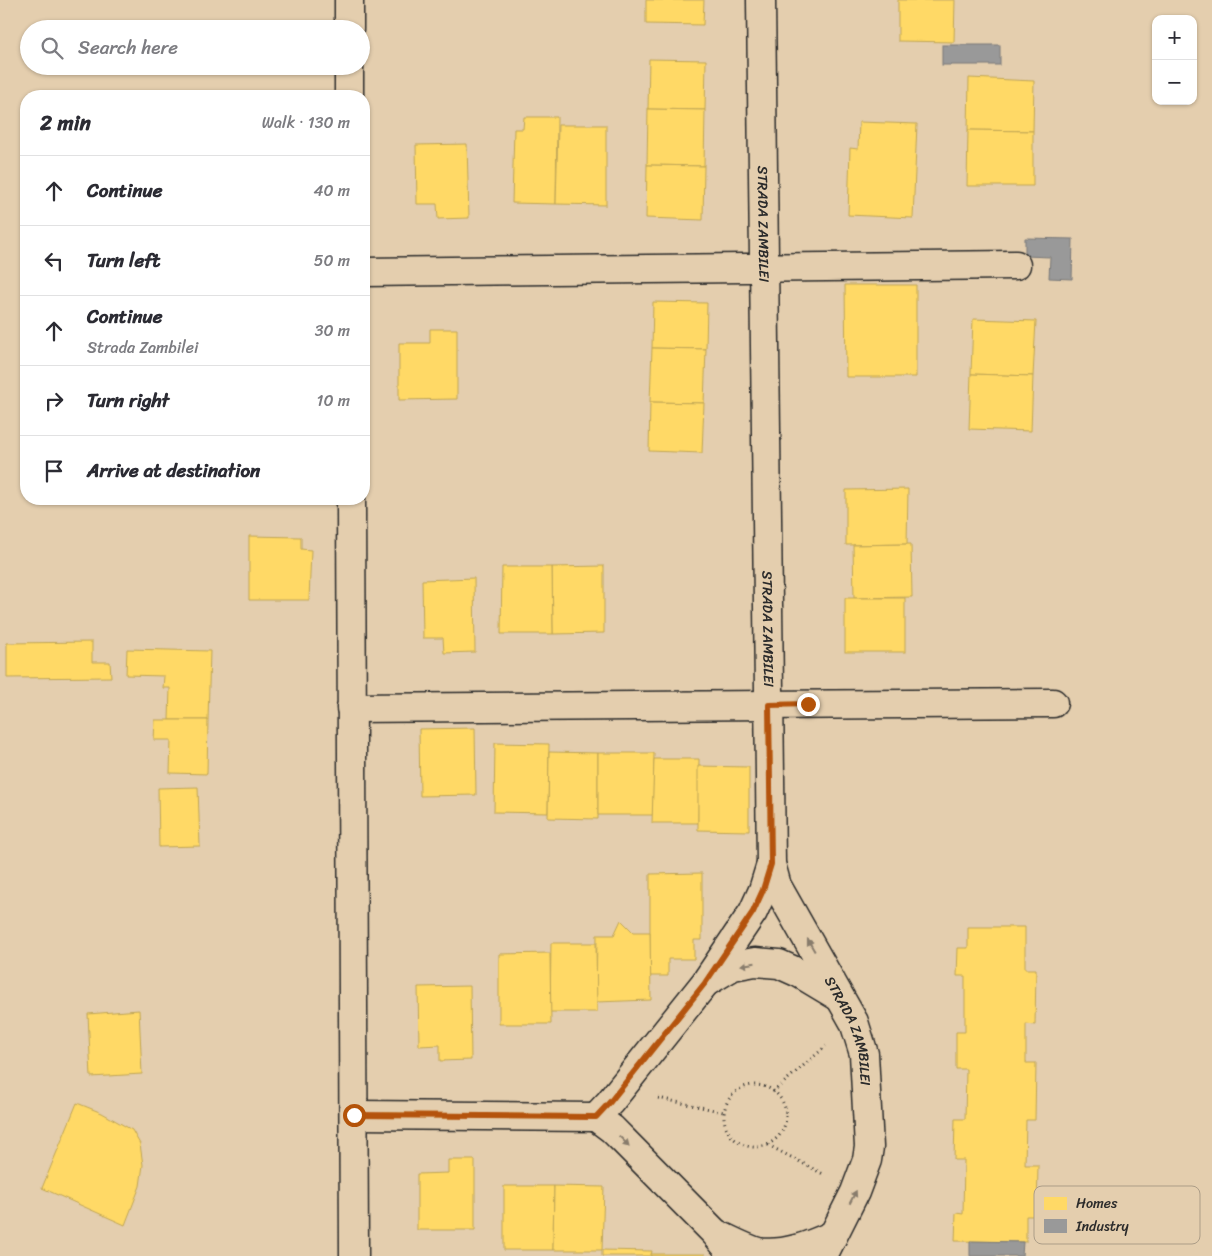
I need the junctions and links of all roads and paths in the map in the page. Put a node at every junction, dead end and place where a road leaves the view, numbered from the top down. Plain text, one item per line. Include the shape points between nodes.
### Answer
1 (349, 0) edge
2 (761, 0) edge
3 (349, 20) edge
4 (349, 75) edge
5 (349, 90) edge
6 (1016, 265) dead end
7 (764, 268) junction
8 (370, 272) edge
9 (351, 505) edge
10 (1053, 703) dead end
11 (769, 705) junction
12 (351, 708) junction
13 (771, 864) junction
14 (705, 983) junction
15 (840, 998) junction
16 (854, 1022) junction
17 (618, 1090) junction
18 (773, 1092) junction
19 (724, 1112) junction
20 (354, 1115) junction
21 (596, 1117) junction
22 (768, 1145) junction
23 (856, 1192) junction
24 (715, 1234) junction
25 (828, 1245) edge
26 (354, 1256) edge
27 (734, 1256) edge

1 - 3 street
2 - 7 street, STRADA ZAMBILEI
4 - 5 street
6 - 7 street
7 - 8 street
7 - 11 street, STRADA ZAMBILEI
9 - 12 street
10 - 11 street
11 - 12 street
11 - 13 street, STRADA ZAMBILEI
12 - 20 street
13 - 14 street via 753,912
15 -> 13 street, STRADA ZAMBILEI via 778,886
15 -> 14 street via 779,964 755,962 733,966
14 - 17 street
15 - 16 street, STRADA ZAMBILEI
16 - 18 path
16 - 23 street, STRADA ZAMBILEI via 864,1054 869,1147 868,1160
17 - 19 path
17 - 21 street
18 - 19 path via 753,1085 743,1088 727,1102
18 - 22 path via 780,1099 786,1118 778,1137
19 - 22 path via 727,1131 733,1139 751,1147
20 - 21 street
20 - 26 street
21 -> 24 street via 624,1140
22 - 23 path
25 -> 23 street, STRADA ZAMBILEI
24 - 25 street via 761,1253 781,1254
24 - 27 street

